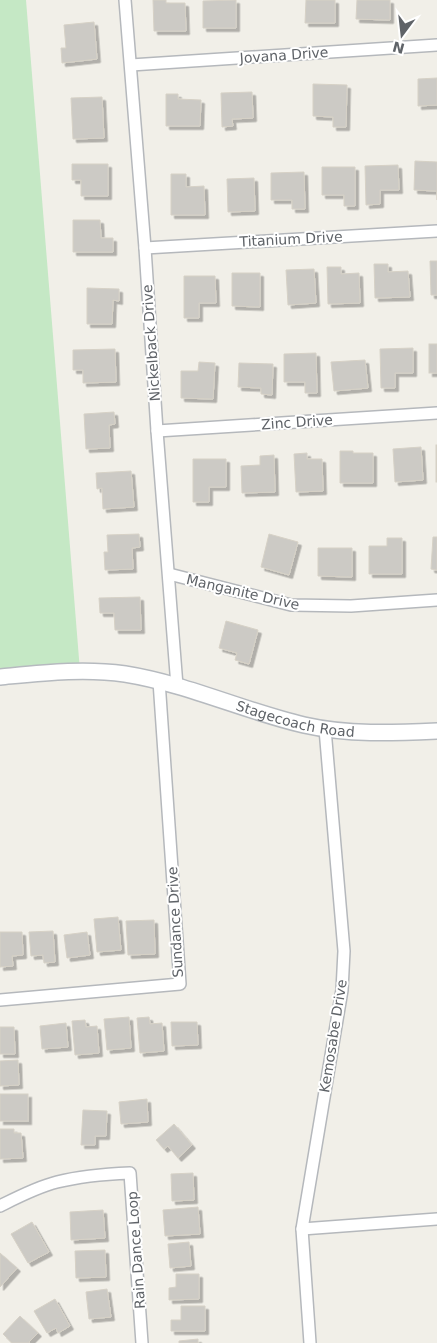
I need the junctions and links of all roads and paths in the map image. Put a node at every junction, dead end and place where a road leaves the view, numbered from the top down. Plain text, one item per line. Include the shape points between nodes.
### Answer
1 (125, 0) edge
2 (437, 45) edge
3 (131, 65) junction
4 (437, 231) edge
5 (145, 248) junction
6 (437, 413) edge
7 (157, 431) junction
8 (169, 574) junction
9 (437, 600) edge
10 (0, 677) edge
11 (159, 681) junction
12 (177, 686) junction
13 (325, 729) junction
14 (437, 731) edge
15 (0, 1000) edge
16 (0, 1206) edge
17 (437, 1219) edge
18 (302, 1229) junction
19 (142, 1343) edge
20 (310, 1343) edge

1 - 3 street, Nickelback Drive
2 - 3 street, Jovana Drive
3 - 5 street, Nickelback Drive
4 - 5 street, Titanium Drive
5 - 7 street, Nickelback Drive
6 - 7 street, Zinc Drive
7 - 8 street, Nickelback Drive
8 - 9 street, Manganite Drive via 292,605 351,606
8 - 12 street, Nickelback Drive
10 - 11 street, Stagecoach Road via 93,671
11 - 12 street, Stagecoach Road
11 - 15 street, Sundance Drive via 180,984
12 - 13 street, Stagecoach Road
13 - 14 street, Stagecoach Road via 396,733
13 - 18 street, Kemosabe Drive via 344,951 342,990
16 - 19 street, Rain Dance Loop via 56,1182 130,1173
17 - 18 street
18 - 20 street, Kemosabe Drive

